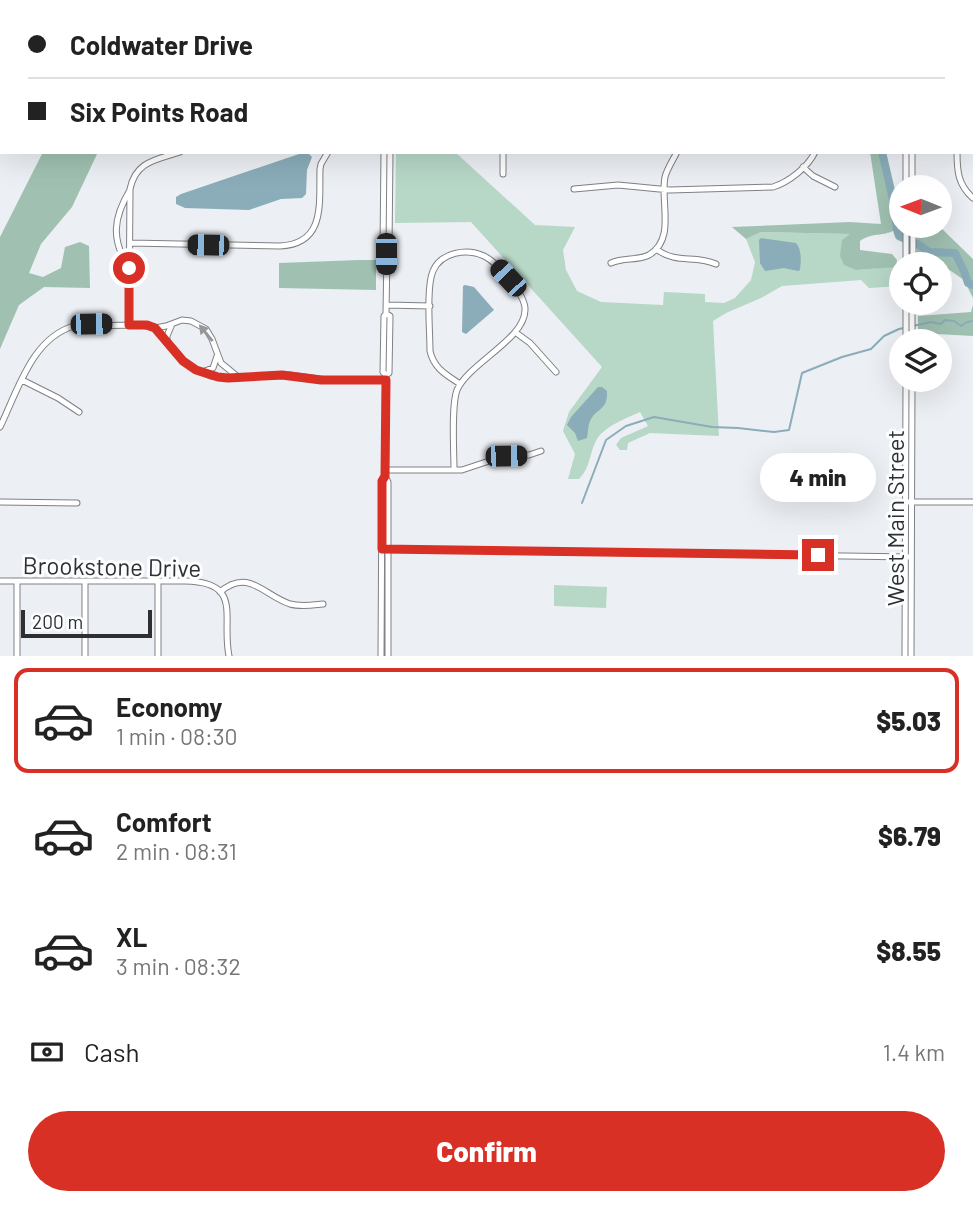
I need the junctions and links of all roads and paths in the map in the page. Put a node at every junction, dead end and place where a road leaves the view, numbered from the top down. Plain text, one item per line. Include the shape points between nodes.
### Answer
1 (175, 154) edge
2 (327, 154) edge
3 (384, 154) edge
4 (390, 154) edge
5 (503, 154) edge
6 (676, 154) edge
7 (814, 154) edge
8 (906, 154) edge
9 (912, 154) edge
10 (957, 154) edge
11 (803, 167) junction
12 (503, 174) dead end
13 (906, 175) edge
14 (912, 175) edge
15 (835, 187) dead end
16 (574, 189) dead end
17 (130, 190) junction
18 (665, 190) junction
19 (973, 198) edge
20 (130, 243) junction
21 (656, 249) junction
22 (387, 251) junction
23 (611, 263) dead end
24 (716, 264) dead end
25 (129, 268) junction
26 (386, 305) junction
27 (430, 306) junction
28 (908, 315) edge
29 (910, 315) edge
30 (909, 319) junction
31 (172, 324) junction
32 (129, 325) junction
33 (155, 328) junction
34 (908, 329) edge
35 (515, 332) junction
36 (167, 343) junction
37 (217, 356) junction
38 (202, 372) junction
39 (556, 372) dead end
40 (238, 377) junction
41 (386, 377) junction
42 (22, 380) junction
43 (460, 384) junction
44 (906, 392) edge
45 (912, 392) edge
46 (79, 412) dead end
47 (3, 413) edge
48 (0, 427) edge
49 (541, 451) dead end
50 (454, 470) junction
51 (385, 473) junction
52 (0, 502) edge
53 (908, 502) junction
54 (973, 502) edge
55 (77, 503) dead end
56 (385, 549) junction
57 (908, 557) junction
58 (0, 581) edge
59 (17, 581) junction
60 (158, 581) junction
61 (85, 582) junction
62 (220, 592) junction
63 (323, 604) dead end
64 (17, 656) edge
65 (85, 656) edge
66 (158, 656) edge
67 (229, 656) edge
68 (381, 656) edge
69 (388, 656) edge
70 (905, 656) edge
71 (911, 656) edge

1 - 17 street via 143,166
2 - 20 street via 320,169 318,220 310,235 298,243
3 - 22 street via 383,249
4 - 22 street
5 - 12 street
6 - 18 street
7 - 11 street
8 - 13 street
9 - 14 street
10 - 19 street via 959,178
11 - 15 street
11 - 18 street via 773,187
16 - 18 street via 618,185
17 - 20 street
17 - 25 street via 116,228 121,256
18 - 21 street via 664,232
20 - 25 street
21 - 23 street
21 - 24 street via 673,258
22 - 26 street
25 - 32 street
26 - 27 street
26 - 41 street
27 - 35 street via 432,275 439,262 457,253 480,254 491,260 522,296 524,319
27 - 43 street via 432,358
28 - 30 street
29 - 30 street
30 - 34 street
31 - 33 street
31 - 36 street
37 -> 31 street via 201,325 187,320
32 - 33 street
32 - 42 street via 65,328 38,349
33 - 36 street
35 - 39 street
35 - 43 street
36 - 38 street via 183,361
37 - 38 street via 213,368
37 - 40 street
38 - 40 street
40 - 41 street
41 - 51 street
42 - 46 street
42 - 47 street
43 - 50 street via 454,401
44 - 53 street, West Main Street
45 - 53 street, West Main Street
47 - 48 street
49 - 50 street
50 - 51 street
51 - 56 street
52 - 55 street
53 - 54 street
53 - 57 street, West Main Street
56 - 57 street
56 - 68 street
56 - 69 street
57 - 70 street, West Main Street
57 - 71 street, West Main Street
58 - 59 street, Brookstone Drive
59 - 61 street, Brookstone Drive
59 - 64 street
60 - 61 street, Brookstone Drive
60 - 62 street, Brookstone Drive via 203,582
60 - 66 street
61 - 65 street
62 - 63 street via 247,582 293,605
62 - 67 street via 227,608

